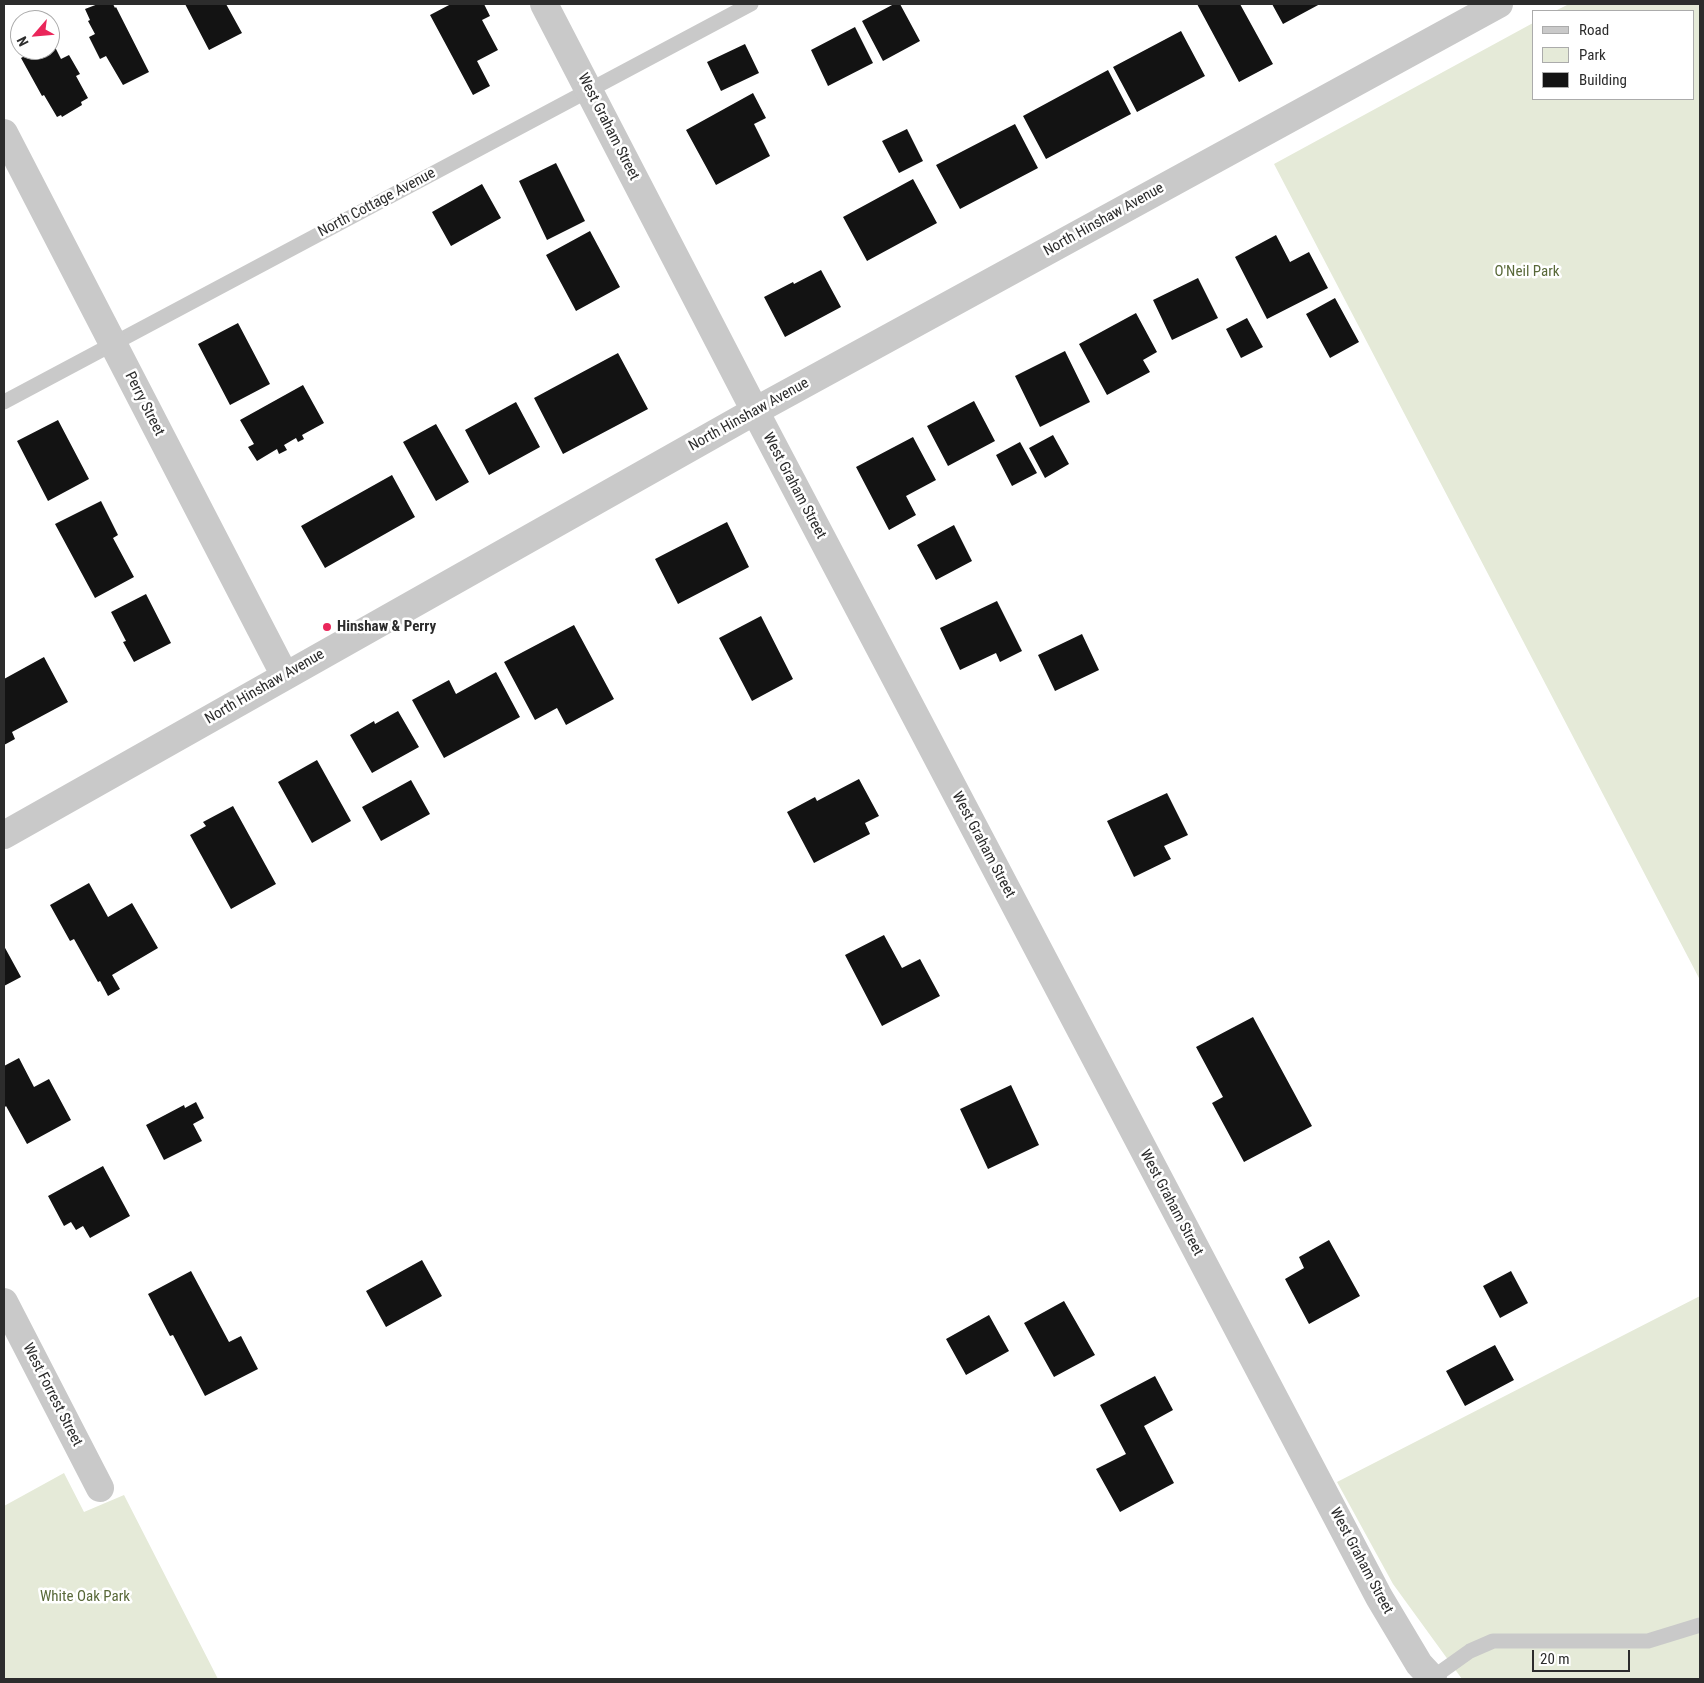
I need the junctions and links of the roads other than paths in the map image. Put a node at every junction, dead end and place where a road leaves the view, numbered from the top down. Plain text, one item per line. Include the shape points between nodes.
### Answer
1 (544, 4) edge
2 (751, 4) edge
3 (1499, 4) edge
4 (589, 90) junction
5 (4, 132) edge
6 (113, 344) junction
7 (4, 402) edge
8 (755, 412) junction
9 (285, 676) junction
10 (4, 835) edge
11 (4, 1302) edge
12 (100, 1488) dead end
13 (1700, 1625) edge
14 (1433, 1679) edge

1 - 4 street, West Graham Street
2 - 4 lane, North Cottage Avenue
3 - 8 street, North Hinshaw Avenue
4 - 6 lane, North Cottage Avenue
4 - 8 street, West Graham Street
5 - 6 street, Perry Street
6 - 7 lane, North Cottage Avenue
6 - 9 street, Perry Street
8 - 9 street, North Hinshaw Avenue
8 - 14 street, West Graham Street via 1378,1597 1419,1664
9 - 10 street, North Hinshaw Avenue
11 - 12 street, West Forrest Street
13 - 14 lane via 1648,1641 1493,1641 1470,1651

